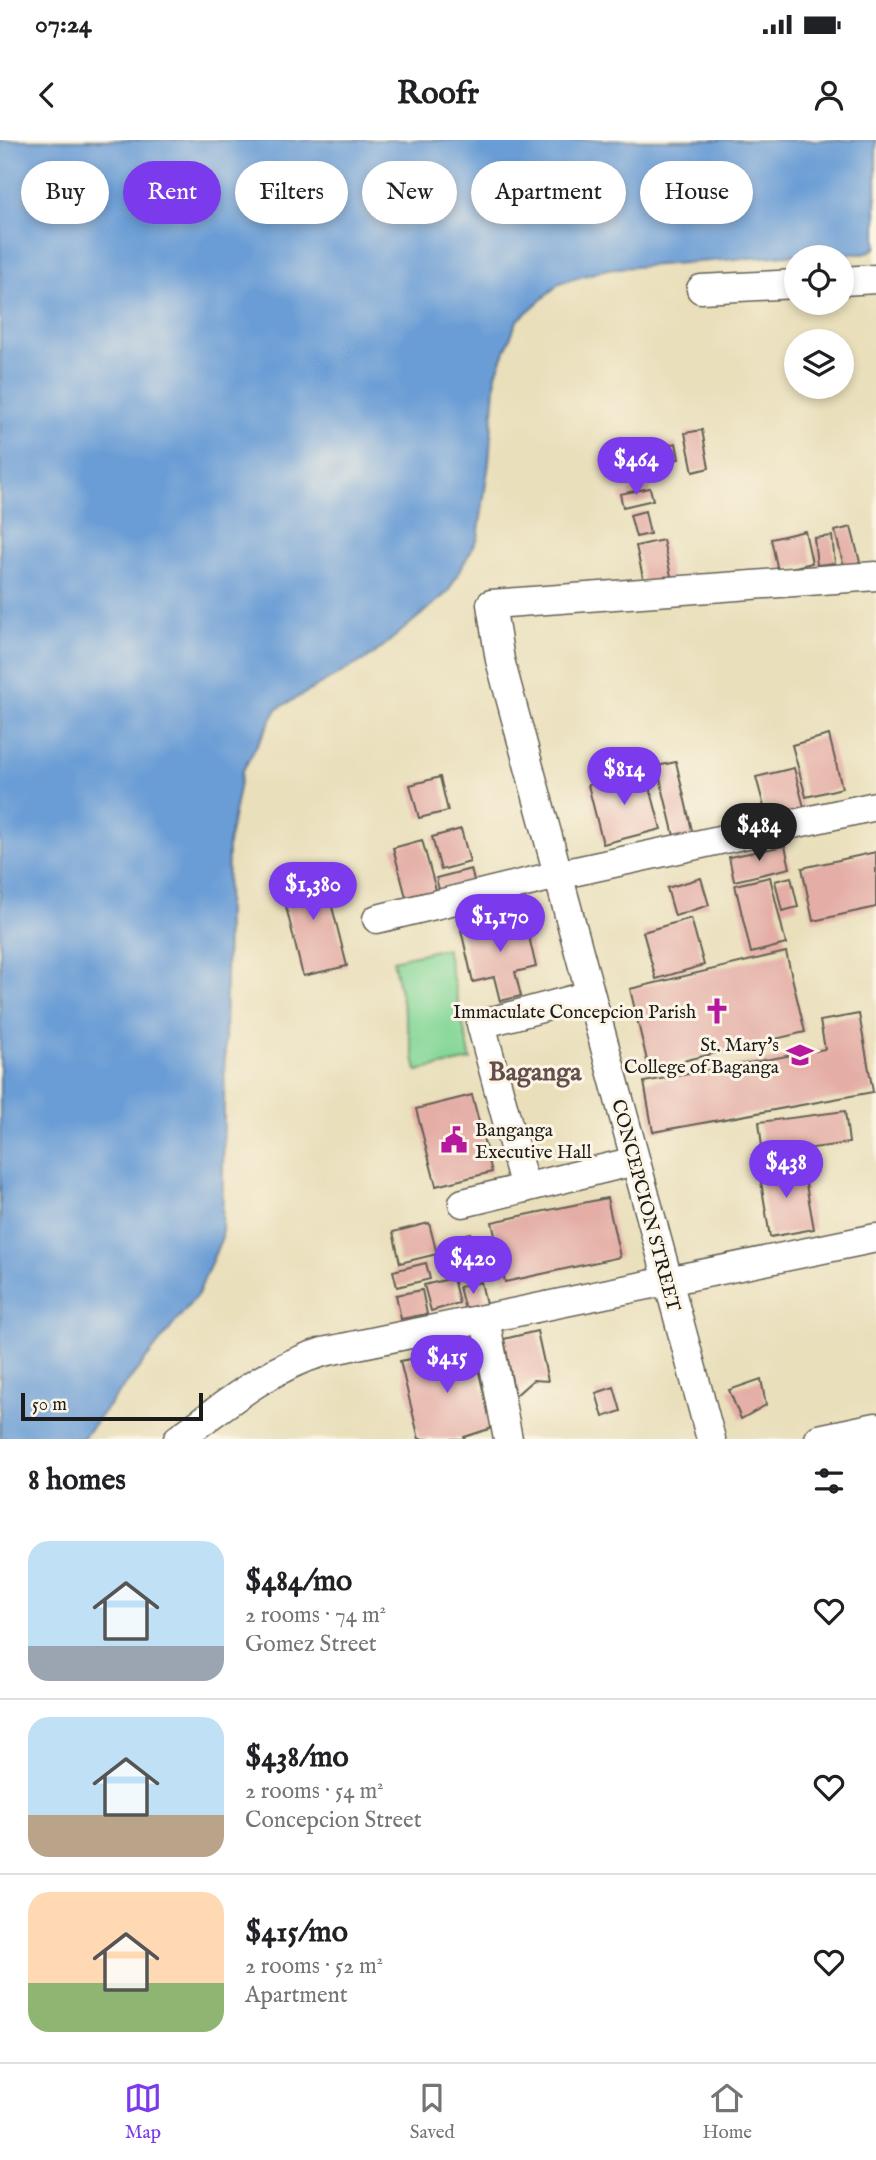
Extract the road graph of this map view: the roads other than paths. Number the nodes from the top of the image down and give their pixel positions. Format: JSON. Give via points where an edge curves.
{"nodes":[{"id":1,"x":876,"y":279,"type":"edge"},
{"id":2,"x":854,"y":280,"type":"edge"},
{"id":3,"x":784,"y":285,"type":"edge"},
{"id":4,"x":701,"y":289,"type":"dead end"},
{"id":5,"x":876,"y":576,"type":"edge"},
{"id":6,"x":876,"y":806,"type":"edge"},
{"id":7,"x":558,"y":875,"type":"junction"},
{"id":8,"x":377,"y":919,"type":"dead end"},
{"id":9,"x":590,"y":995,"type":"junction"},
{"id":10,"x":635,"y":1161,"type":"junction"},
{"id":11,"x":525,"y":1188,"type":"junction"},
{"id":12,"x":463,"y":1203,"type":"dead end"},
{"id":13,"x":876,"y":1238,"type":"edge"},
{"id":14,"x":667,"y":1281,"type":"junction"},
{"id":15,"x":485,"y":1319,"type":"junction"},
{"id":16,"x":876,"y":1427,"type":"edge"},
{"id":17,"x":178,"y":1439,"type":"edge"},
{"id":18,"x":508,"y":1439,"type":"edge"},
{"id":19,"x":712,"y":1439,"type":"edge"},
{"id":20,"x":819,"y":1439,"type":"edge"}],
"edges":[{"from":1,"to":2,"type":"street"},
{"from":3,"to":4,"type":"street"},
{"from":5,"to":7,"type":"street","name":"CONCEPCION STREET","via":[[491,604],[500,660]]},
{"from":6,"to":7,"type":"street"},
{"from":7,"to":8,"type":"street"},
{"from":7,"to":9,"type":"street","name":"CONCEPCION STREET"},
{"from":9,"to":10,"type":"street","name":"CONCEPCION STREET"},
{"from":9,"to":11,"type":"street","via":[[481,1024]]},
{"from":10,"to":11,"type":"street"},
{"from":10,"to":14,"type":"street","name":"CONCEPCION STREET"},
{"from":11,"to":12,"type":"street"},
{"from":13,"to":14,"type":"street"},
{"from":14,"to":15,"type":"street"},
{"from":14,"to":19,"type":"street","name":"CONCEPCION STREET"},
{"from":15,"to":17,"type":"street","via":[[296,1360]]},
{"from":15,"to":18,"type":"street"},
{"from":16,"to":20,"type":"street"}]}
